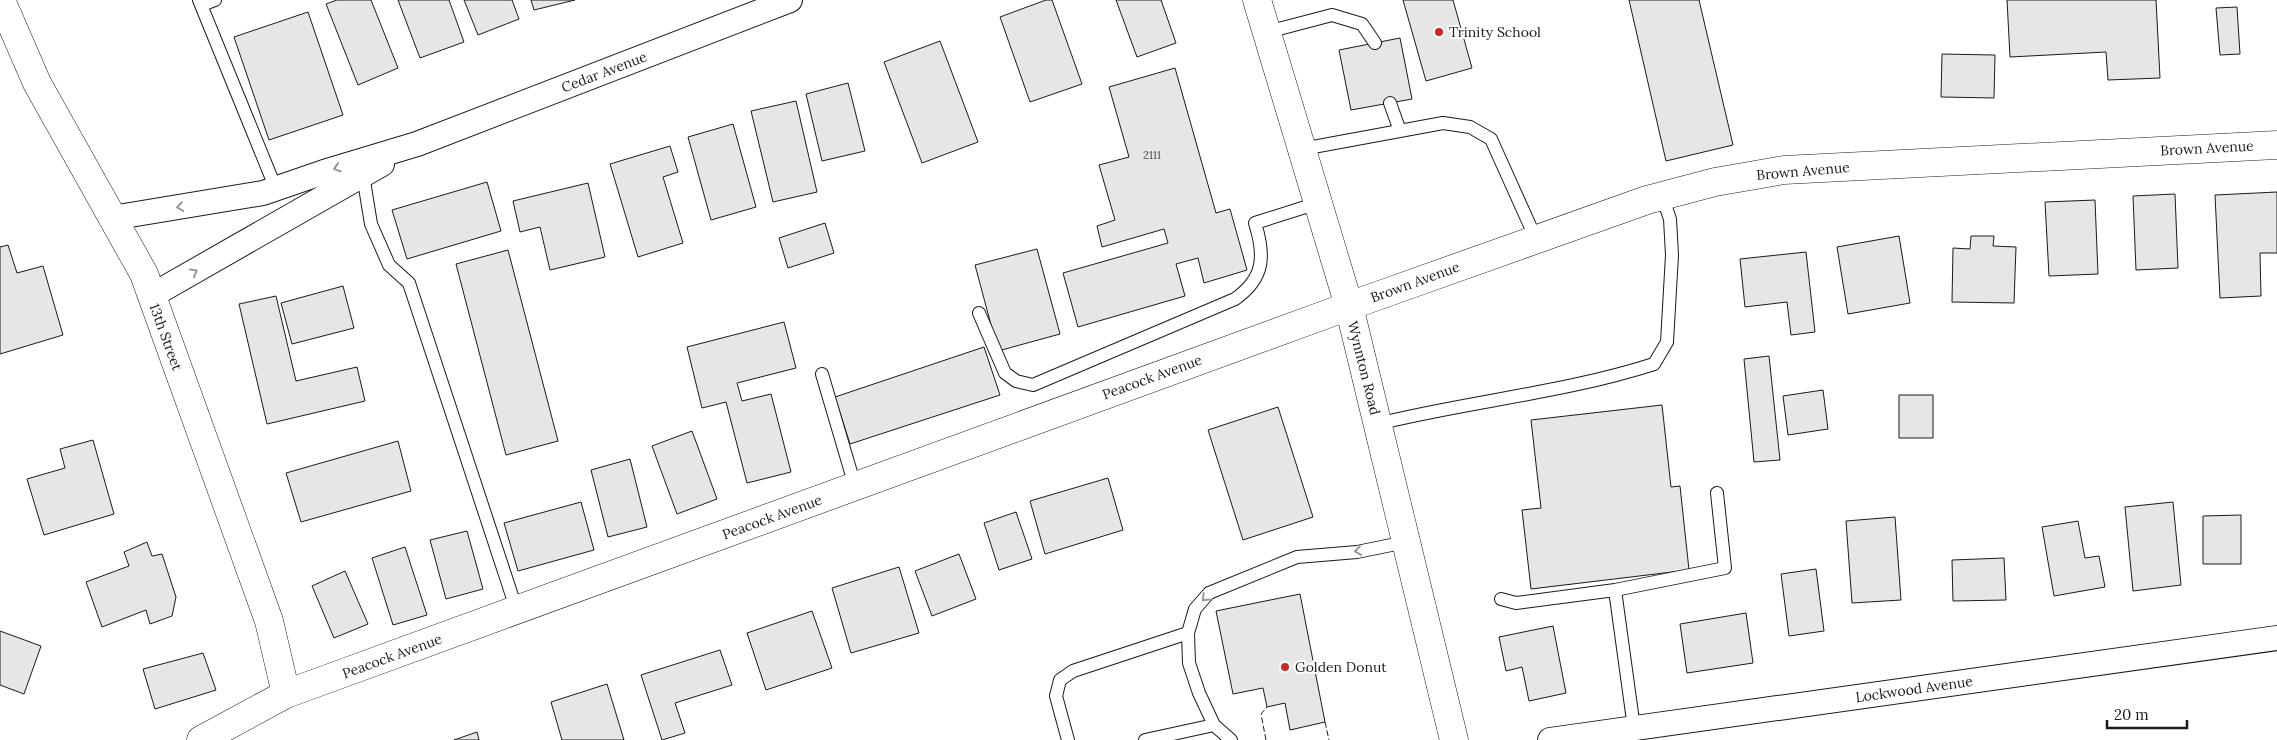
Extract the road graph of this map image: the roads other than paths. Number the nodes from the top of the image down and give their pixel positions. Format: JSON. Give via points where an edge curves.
{"nodes":[{"id":1,"x":1,"y":0,"type":"edge"},
{"id":2,"x":215,"y":0,"type":"edge"},
{"id":3,"x":790,"y":0,"type":"edge"},
{"id":4,"x":1257,"y":0,"type":"edge"},
{"id":5,"x":200,"y":3,"type":"edge"},
{"id":6,"x":1267,"y":32,"type":"junction"},
{"id":7,"x":1375,"y":43,"type":"dead end"},
{"id":8,"x":1390,"y":103,"type":"dead end"},
{"id":9,"x":1400,"y":131,"type":"junction"},
{"id":10,"x":417,"y":144,"type":"junction"},
{"id":11,"x":2277,"y":145,"type":"edge"},
{"id":12,"x":1302,"y":149,"type":"junction"},
{"id":13,"x":364,"y":175,"type":"junction"},
{"id":14,"x":276,"y":189,"type":"junction"},
{"id":15,"x":1662,"y":196,"type":"junction"},
{"id":16,"x":1318,"y":203,"type":"junction"},
{"id":17,"x":112,"y":218,"type":"junction"},
{"id":18,"x":1536,"y":239,"type":"junction"},
{"id":19,"x":151,"y":296,"type":"junction"},
{"id":20,"x":1349,"y":306,"type":"junction"},
{"id":21,"x":979,"y":313,"type":"dead end"},
{"id":22,"x":822,"y":374,"type":"dead end"},
{"id":23,"x":1377,"y":424,"type":"junction"},
{"id":24,"x":855,"y":486,"type":"junction"},
{"id":25,"x":1716,"y":492,"type":"dead end"},
{"id":26,"x":1406,"y":542,"type":"junction"},
{"id":27,"x":1615,"y":590,"type":"junction"},
{"id":28,"x":1500,"y":599,"type":"dead end"},
{"id":29,"x":517,"y":611,"type":"junction"},
{"id":30,"x":1188,"y":633,"type":"junction"},
{"id":31,"x":2277,"y":638,"type":"edge"},
{"id":32,"x":286,"y":694,"type":"junction"},
{"id":33,"x":1214,"y":725,"type":"junction"},
{"id":34,"x":1634,"y":728,"type":"junction"},
{"id":35,"x":201,"y":740,"type":"edge"},
{"id":36,"x":1068,"y":740,"type":"edge"},
{"id":37,"x":1145,"y":740,"type":"edge"},
{"id":38,"x":1231,"y":740,"type":"edge"},
{"id":39,"x":1454,"y":740,"type":"edge"},
{"id":40,"x":1550,"y":740,"type":"edge"}],
"edges":[{"from":1,"to":17,"type":"street","name":"13th Street","via":[[37,84]]},
{"from":2,"to":5,"type":"lane"},
{"from":3,"to":10,"type":"street","name":"Cedar Avenue"},
{"from":4,"to":6,"type":"street","name":"Wynnton Road"},
{"from":5,"to":14,"type":"lane"},
{"from":6,"to":7,"type":"lane","via":[[1332,15],[1362,24]]},
{"from":6,"to":12,"type":"street","name":"Wynnton Road"},
{"from":8,"to":9,"type":"lane"},
{"from":9,"to":12,"type":"lane"},
{"from":9,"to":18,"type":"lane","via":[[1443,123],[1470,127],[1491,140]]},
{"from":10,"to":13,"type":"street"},
{"from":10,"to":14,"type":"street","one_way":true},
{"from":11,"to":15,"type":"street","name":"Brown Avenue","via":[[1784,170],[1715,182]]},
{"from":12,"to":16,"type":"street","name":"Wynnton Road"},
{"from":19,"to":13,"type":"street","one_way":true},
{"from":13,"to":29,"type":"lane","via":[[371,224],[389,265],[410,283]]},
{"from":14,"to":17,"type":"street","one_way":true},
{"from":15,"to":18,"type":"street","name":"Brown Avenue"},
{"from":15,"to":23,"type":"lane","via":[[1670,219],[1672,255],[1668,342],[1654,364],[1565,387],[1425,412]]},
{"from":16,"to":20,"type":"street","name":"Wynnton Road"},
{"from":16,"to":21,"type":"lane","via":[[1255,223],[1262,245],[1259,268],[1247,290],[1235,299],[1033,385],[1005,373]]},
{"from":17,"to":19,"type":"street","name":"13th Street","via":[[144,274]]},
{"from":18,"to":20,"type":"street","name":"Brown Avenue"},
{"from":19,"to":32,"type":"street","name":"13th Street","via":[[269,622]]},
{"from":20,"to":23,"type":"street","name":"Wynnton Road"},
{"from":20,"to":24,"type":"street","name":"Peacock Avenue"},
{"from":22,"to":24,"type":"lane"},
{"from":23,"to":26,"type":"street","name":"Wynnton Road"},
{"from":24,"to":29,"type":"street","name":"Peacock Avenue"},
{"from":25,"to":27,"type":"lane","via":[[1725,568]]},
{"from":26,"to":30,"type":"lane","one_way":true,"via":[[1357,552],[1298,557],[1208,593],[1195,609]]},
{"from":26,"to":39,"type":"street","name":"Wynnton Road"},
{"from":27,"to":28,"type":"lane","via":[[1516,603]]},
{"from":27,"to":34,"type":"lane"},
{"from":29,"to":32,"type":"street","name":"Peacock Avenue"},
{"from":30,"to":33,"type":"lane","via":[[1189,664]]},
{"from":30,"to":36,"type":"lane","via":[[1073,671],[1060,680],[1056,696]]},
{"from":31,"to":34,"type":"street","name":"Lockwood Avenue"},
{"from":32,"to":35,"type":"street","name":"Peacock Avenue"},
{"from":33,"to":37,"type":"lane"},
{"from":33,"to":38,"type":"lane"},
{"from":34,"to":40,"type":"street","name":"Lockwood Avenue"}]}
